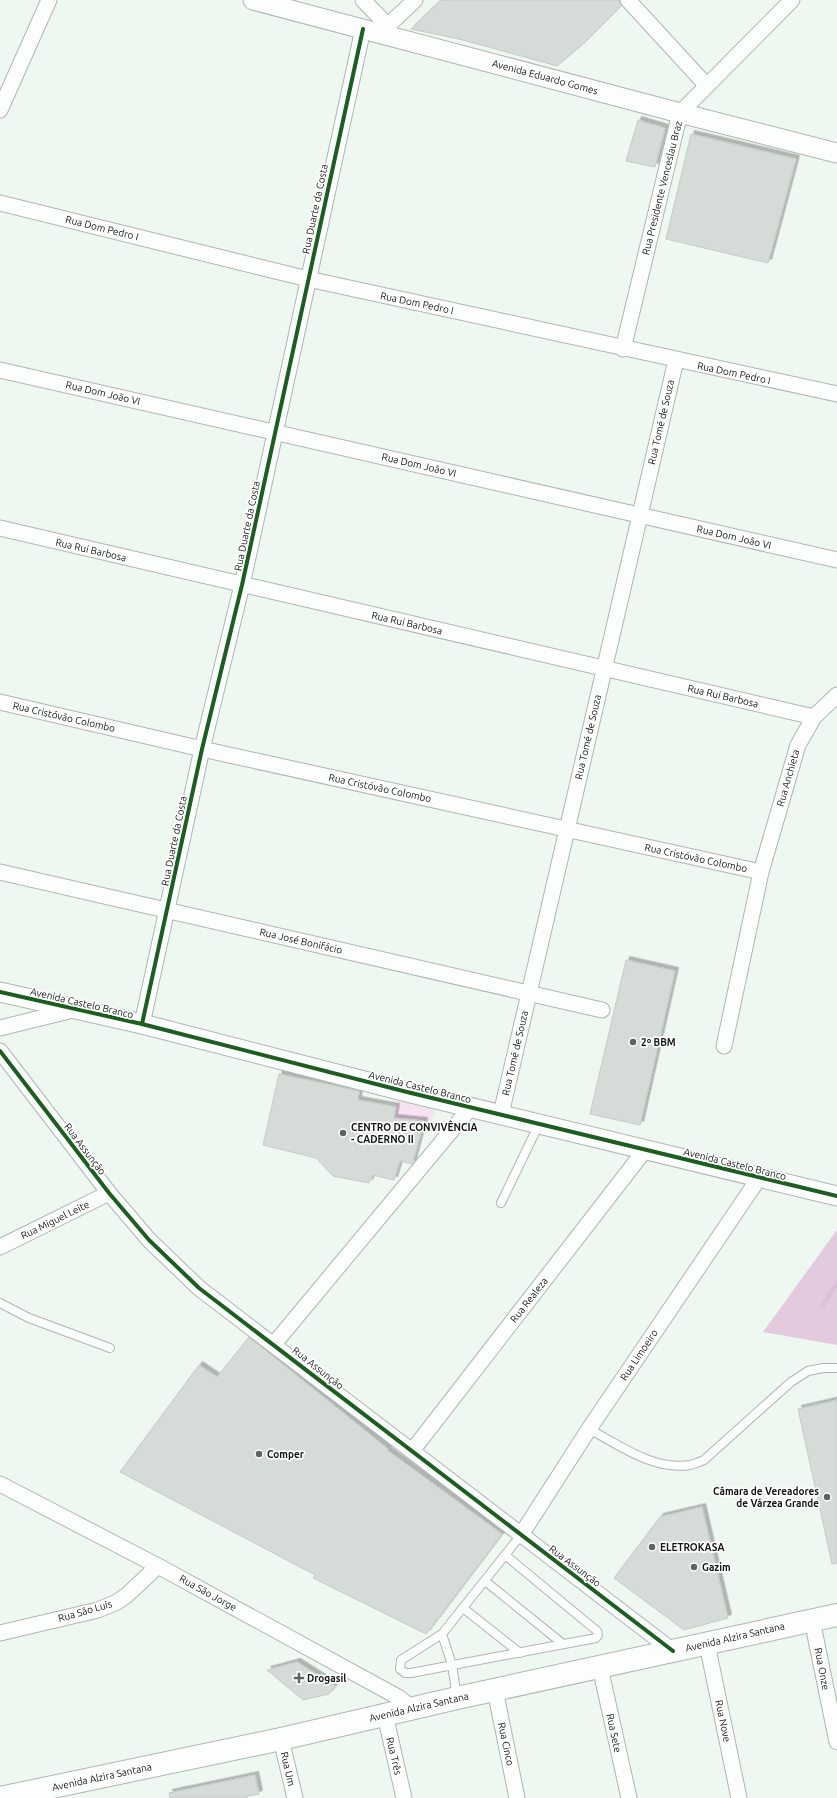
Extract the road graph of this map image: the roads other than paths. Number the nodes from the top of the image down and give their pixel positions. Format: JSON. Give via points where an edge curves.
{"nodes":[{"id":1,"x":49,"y":0,"type":"edge"},
{"id":2,"x":253,"y":0,"type":"edge"},
{"id":3,"x":363,"y":0,"type":"edge"},
{"id":4,"x":415,"y":0,"type":"edge"},
{"id":5,"x":628,"y":0,"type":"edge"},
{"id":6,"x":792,"y":0,"type":"edge"},
{"id":7,"x":377,"y":29,"type":"junction"},
{"id":8,"x":707,"y":86,"type":"junction"},
{"id":9,"x":0,"y":110,"type":"edge"},
{"id":10,"x":680,"y":113,"type":"junction"},
{"id":11,"x":837,"y":153,"type":"edge"},
{"id":12,"x":0,"y":203,"type":"edge"},
{"id":13,"x":308,"y":279,"type":"junction"},
{"id":14,"x":623,"y":349,"type":"junction"},
{"id":15,"x":676,"y":360,"type":"junction"},
{"id":16,"x":0,"y":370,"type":"edge"},
{"id":17,"x":837,"y":394,"type":"edge"},
{"id":18,"x":276,"y":432,"type":"junction"},
{"id":19,"x":640,"y":515,"type":"junction"},
{"id":20,"x":0,"y":528,"type":"edge"},
{"id":21,"x":837,"y":560,"type":"edge"},
{"id":22,"x":242,"y":585,"type":"junction"},
{"id":23,"x":604,"y":668,"type":"junction"},
{"id":24,"x":837,"y":695,"type":"edge"},
{"id":25,"x":0,"y":702,"type":"edge"},
{"id":26,"x":814,"y":717,"type":"junction"},
{"id":27,"x":202,"y":749,"type":"junction"},
{"id":28,"x":567,"y":829,"type":"junction"},
{"id":29,"x":0,"y":872,"type":"edge"},
{"id":30,"x":761,"y":872,"type":"junction"},
{"id":31,"x":167,"y":910,"type":"junction"},
{"id":32,"x":0,"y":992,"type":"edge"},
{"id":33,"x":529,"y":993,"type":"junction"},
{"id":34,"x":73,"y":1010,"type":"junction"},
{"id":35,"x":602,"y":1010,"type":"dead end"},
{"id":36,"x":142,"y":1024,"type":"junction"},
{"id":37,"x":0,"y":1028,"type":"edge"},
{"id":38,"x":724,"y":1046,"type":"dead end"},
{"id":39,"x":0,"y":1051,"type":"edge"},
{"id":40,"x":471,"y":1107,"type":"junction"},
{"id":41,"x":501,"y":1114,"type":"junction"},
{"id":42,"x":539,"y":1123,"type":"junction"},
{"id":43,"x":645,"y":1150,"type":"junction"},
{"id":44,"x":759,"y":1178,"type":"junction"},
{"id":45,"x":109,"y":1193,"type":"junction"},
{"id":46,"x":837,"y":1196,"type":"edge"},
{"id":47,"x":501,"y":1203,"type":"dead end"},
{"id":48,"x":0,"y":1247,"type":"edge"},
{"id":49,"x":0,"y":1303,"type":"edge"},
{"id":50,"x":274,"y":1344,"type":"junction"},
{"id":51,"x":110,"y":1348,"type":"dead end"},
{"id":52,"x":837,"y":1368,"type":"edge"},
{"id":53,"x":590,"y":1429,"type":"junction"},
{"id":54,"x":412,"y":1451,"type":"junction"},
{"id":55,"x":0,"y":1484,"type":"edge"},
{"id":56,"x":521,"y":1535,"type":"junction"},
{"id":57,"x":505,"y":1555,"type":"junction"},
{"id":58,"x":158,"y":1566,"type":"junction"},
{"id":59,"x":485,"y":1581,"type":"junction"},
{"id":60,"x":463,"y":1608,"type":"junction"},
{"id":61,"x":837,"y":1615,"type":"edge"},
{"id":62,"x":812,"y":1620,"type":"junction"},
{"id":63,"x":0,"y":1633,"type":"edge"},
{"id":64,"x":442,"y":1634,"type":"junction"},
{"id":65,"x":563,"y":1644,"type":"junction"},
{"id":66,"x":707,"y":1644,"type":"junction"},
{"id":67,"x":673,"y":1651,"type":"junction"},
{"id":68,"x":520,"y":1653,"type":"junction"},
{"id":69,"x":452,"y":1665,"type":"junction"},
{"id":70,"x":600,"y":1667,"type":"junction"},
{"id":71,"x":495,"y":1690,"type":"junction"},
{"id":72,"x":457,"y":1698,"type":"junction"},
{"id":73,"x":412,"y":1708,"type":"junction"},
{"id":74,"x":385,"y":1715,"type":"junction"},
{"id":75,"x":281,"y":1739,"type":"junction"},
{"id":76,"x":837,"y":1742,"type":"edge"},
{"id":77,"x":38,"y":1794,"type":"edge"},
{"id":78,"x":0,"y":1798,"type":"edge"},
{"id":79,"x":295,"y":1798,"type":"edge"},
{"id":80,"x":404,"y":1798,"type":"edge"},
{"id":81,"x":517,"y":1798,"type":"edge"},
{"id":82,"x":629,"y":1798,"type":"edge"},
{"id":83,"x":739,"y":1798,"type":"edge"}],
"edges":[{"from":1,"to":9,"type":"street"},
{"from":2,"to":7,"type":"street","name":"Avenida Eduardo Gomes"},
{"from":3,"to":7,"type":"street"},
{"from":4,"to":7,"type":"street"},
{"from":5,"to":8,"type":"street"},
{"from":6,"to":8,"type":"street","name":"Rua Presidente Venceslau Braz"},
{"from":7,"to":10,"type":"street","name":"Avenida Eduardo Gomes"},
{"from":7,"to":13,"type":"street","name":"Rua Duarte da Costa"},
{"from":8,"to":10,"type":"street","name":"Rua Presidente Venceslau Braz"},
{"from":10,"to":11,"type":"street","name":"Avenida Eduardo Gomes"},
{"from":10,"to":14,"type":"street","name":"Rua Presidente Venceslau Braz"},
{"from":12,"to":13,"type":"street","name":"Rua Dom Pedro I"},
{"from":13,"to":14,"type":"street","name":"Rua Dom Pedro I"},
{"from":13,"to":18,"type":"street","name":"Rua Duarte da Costa"},
{"from":14,"to":15,"type":"street","name":"Rua Dom Pedro I"},
{"from":15,"to":17,"type":"street","name":"Rua Dom Pedro I"},
{"from":15,"to":19,"type":"street","name":"Rua Tomé de Souza"},
{"from":16,"to":18,"type":"street","name":"Rua Dom João VI"},
{"from":18,"to":19,"type":"street","name":"Rua Dom João VI"},
{"from":18,"to":22,"type":"street","name":"Rua Duarte da Costa"},
{"from":19,"to":21,"type":"street","name":"Rua Dom João VI"},
{"from":19,"to":23,"type":"street","name":"Rua Tomé de Souza"},
{"from":20,"to":22,"type":"street","name":"Rua Rui Barbosa"},
{"from":22,"to":23,"type":"street","name":"Rua Rui Barbosa"},
{"from":22,"to":27,"type":"street","name":"Rua Duarte da Costa"},
{"from":23,"to":26,"type":"street","name":"Rua Rui Barbosa"},
{"from":23,"to":28,"type":"street","name":"Rua Tomé de Souza"},
{"from":24,"to":26,"type":"street","name":"Rua Anchieta"},
{"from":25,"to":27,"type":"street","name":"Rua Cristóvão Colombo"},
{"from":26,"to":30,"type":"street","name":"Rua Anchieta","via":[[798,745]]},
{"from":27,"to":28,"type":"street","name":"Rua Cristóvão Colombo"},
{"from":27,"to":31,"type":"street","name":"Rua Duarte da Costa"},
{"from":28,"to":30,"type":"street","name":"Rua Cristóvão Colombo"},
{"from":28,"to":33,"type":"street","name":"Rua Tomé de Souza"},
{"from":29,"to":31,"type":"street","name":"Rua José Bonifácio"},
{"from":30,"to":38,"type":"street","name":"Rua Anchieta"},
{"from":31,"to":33,"type":"street","name":"Rua José Bonifácio"},
{"from":31,"to":36,"type":"street","name":"Rua Duarte da Costa"},
{"from":32,"to":34,"type":"street","name":"Avenida Castelo Branco"},
{"from":33,"to":35,"type":"street","name":"Rua José Bonifácio"},
{"from":33,"to":41,"type":"street","name":"Rua Tomé de Souza"},
{"from":34,"to":36,"type":"street","name":"Avenida Castelo Branco"},
{"from":34,"to":37,"type":"street"},
{"from":36,"to":40,"type":"street","name":"Avenida Castelo Branco"},
{"from":39,"to":45,"type":"street","name":"Rua Assunção"},
{"from":40,"to":41,"type":"street","name":"Avenida Castelo Branco"},
{"from":40,"to":50,"type":"street"},
{"from":41,"to":42,"type":"street","name":"Avenida Castelo Branco"},
{"from":42,"to":43,"type":"street","name":"Avenida Castelo Branco"},
{"from":42,"to":47,"type":"lane"},
{"from":43,"to":44,"type":"street","name":"Avenida Castelo Branco"},
{"from":43,"to":54,"type":"street","name":"Rua Realeza"},
{"from":44,"to":46,"type":"street","name":"Avenida Castelo Branco"},
{"from":44,"to":53,"type":"street","name":"Rua Limoeiro"},
{"from":45,"to":48,"type":"street","name":"Rua Miguel Leite"},
{"from":45,"to":50,"type":"street","name":"Rua Assunção","via":[[149,1240],[199,1288]]},
{"from":49,"to":51,"type":"lane","via":[[29,1318]]},
{"from":50,"to":54,"type":"street","name":"Rua Assunção"},
{"from":52,"to":53,"type":"lane","via":[[808,1371],[797,1378],[704,1460],[690,1465],[653,1462]]},
{"from":53,"to":56,"type":"street","name":"Rua Limoeiro"},
{"from":54,"to":56,"type":"street","name":"Rua Assunção"},
{"from":55,"to":58,"type":"street","name":"Rua São Jorge"},
{"from":56,"to":57,"type":"lane"},
{"from":56,"to":67,"type":"street","name":"Rua Assunção"},
{"from":57,"to":59,"type":"lane"},
{"from":57,"to":65,"type":"lane","via":[[597,1631],[596,1638]]},
{"from":58,"to":63,"type":"street","name":"Rua São Luis","via":[[117,1602],[98,1610]]},
{"from":58,"to":73,"type":"street","name":"Rua São Jorge","via":[[398,1697]]},
{"from":59,"to":60,"type":"lane"},
{"from":59,"to":65,"type":"lane"},
{"from":60,"to":64,"type":"lane"},
{"from":60,"to":68,"type":"lane"},
{"from":61,"to":62,"type":"main road","name":"Avenida Alzira Santana"},
{"from":62,"to":66,"type":"main road","name":"Avenida Alzira Santana"},
{"from":62,"to":76,"type":"street","name":"Rua Onze"},
{"from":64,"to":69,"type":"lane"},
{"from":64,"to":69,"type":"lane","via":[[401,1660],[400,1669],[410,1673]]},
{"from":65,"to":68,"type":"lane"},
{"from":66,"to":67,"type":"main road","name":"Avenida Alzira Santana"},
{"from":66,"to":83,"type":"street","name":"Rua Nove"},
{"from":67,"to":70,"type":"main road","name":"Avenida Alzira Santana"},
{"from":68,"to":69,"type":"lane"},
{"from":69,"to":72,"type":"lane"},
{"from":70,"to":71,"type":"main road","name":"Avenida Alzira Santana"},
{"from":70,"to":82,"type":"street","name":"Rua Sete"},
{"from":71,"to":72,"type":"main road","name":"Avenida Alzira Santana"},
{"from":71,"to":81,"type":"street","name":"Rua Cinco"},
{"from":72,"to":73,"type":"main road","name":"Avenida Alzira Santana"},
{"from":73,"to":74,"type":"main road","name":"Avenida Alzira Santana"},
{"from":74,"to":75,"type":"main road","name":"Avenida Alzira Santana"},
{"from":74,"to":80,"type":"street","name":"Rua Três"},
{"from":75,"to":77,"type":"main road","name":"Avenida Alzira Santana"},
{"from":75,"to":79,"type":"street","name":"Rua Um"},
{"from":77,"to":78,"type":"main road","name":"Avenida Alzira Santana"}]}
